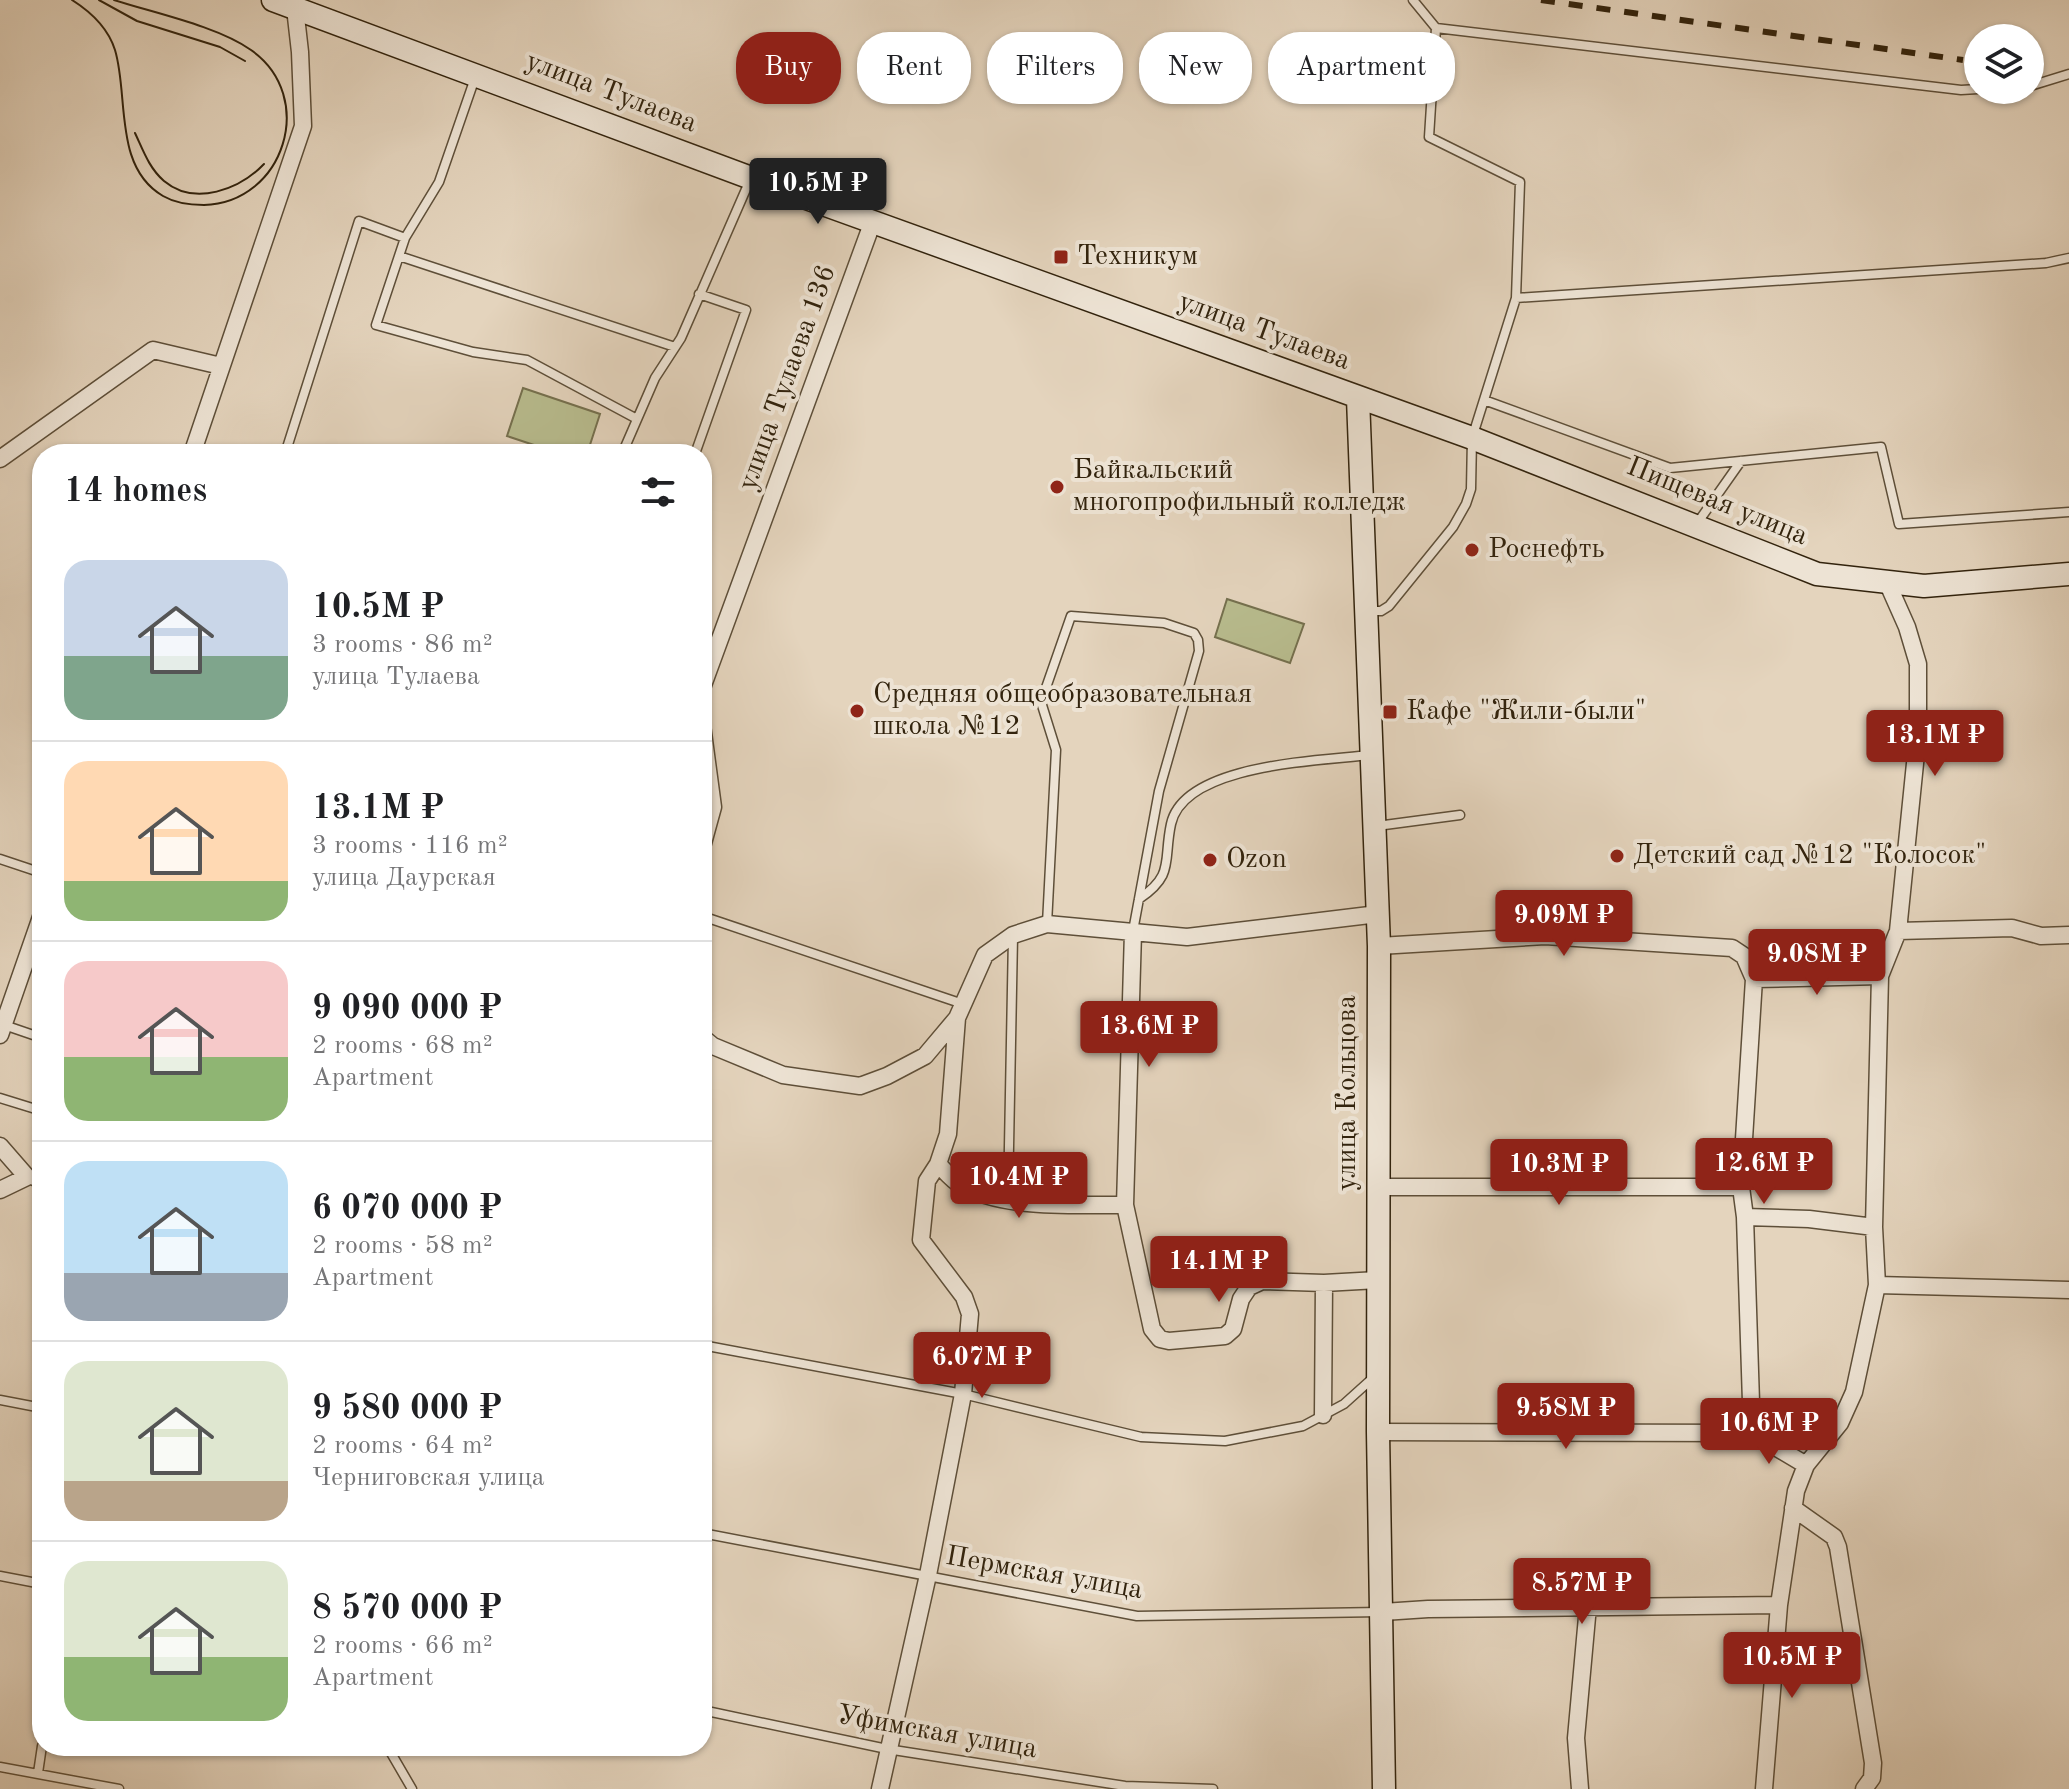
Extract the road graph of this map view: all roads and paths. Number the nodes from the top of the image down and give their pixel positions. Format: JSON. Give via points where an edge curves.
{"nodes":[{"id":1,"x":273,"y":0,"type":"edge"},
{"id":2,"x":1413,"y":0,"type":"edge"},
{"id":3,"x":292,"y":4,"type":"edge"},
{"id":4,"x":1436,"y":28,"type":"junction"},
{"id":5,"x":2069,"y":74,"type":"edge"},
{"id":6,"x":477,"y":75,"type":"junction"},
{"id":7,"x":2044,"y":82,"type":"edge"},
{"id":8,"x":1964,"y":90,"type":"edge"},
{"id":9,"x":751,"y":178,"type":"junction"},
{"id":10,"x":873,"y":221,"type":"junction"},
{"id":11,"x":405,"y":238,"type":"junction"},
{"id":12,"x":399,"y":256,"type":"junction"},
{"id":13,"x":2069,"y":258,"type":"edge"},
{"id":14,"x":699,"y":294,"type":"junction"},
{"id":15,"x":1516,"y":298,"type":"junction"},
{"id":16,"x":675,"y":347,"type":"junction"},
{"id":17,"x":221,"y":366,"type":"junction"},
{"id":18,"x":1358,"y":398,"type":"junction"},
{"id":19,"x":1484,"y":400,"type":"junction"},
{"id":20,"x":637,"y":419,"type":"junction"},
{"id":21,"x":1472,"y":438,"type":"junction"},
{"id":22,"x":195,"y":444,"type":"edge"},
{"id":23,"x":288,"y":444,"type":"edge"},
{"id":24,"x":626,"y":444,"type":"edge"},
{"id":25,"x":699,"y":444,"type":"edge"},
{"id":26,"x":0,"y":459,"type":"edge"},
{"id":27,"x":1741,"y":461,"type":"junction"},
{"id":28,"x":2069,"y":512,"type":"edge"},
{"id":29,"x":1695,"y":526,"type":"junction"},
{"id":30,"x":2066,"y":576,"type":"edge"},
{"id":31,"x":1887,"y":582,"type":"junction"},
{"id":32,"x":1365,"y":611,"type":"junction"},
{"id":33,"x":712,"y":659,"type":"edge"},
{"id":34,"x":1372,"y":754,"type":"junction"},
{"id":35,"x":1460,"y":815,"type":"dead end"},
{"id":36,"x":1376,"y":827,"type":"junction"},
{"id":37,"x":0,"y":859,"type":"edge"},
{"id":38,"x":32,"y":870,"type":"edge"},
{"id":39,"x":1139,"y":899,"type":"junction"},
{"id":40,"x":1378,"y":914,"type":"junction"},
{"id":41,"x":712,"y":920,"type":"edge"},
{"id":42,"x":1047,"y":924,"type":"junction"},
{"id":43,"x":1898,"y":931,"type":"junction"},
{"id":44,"x":1133,"y":932,"type":"junction"},
{"id":45,"x":1013,"y":935,"type":"junction"},
{"id":46,"x":2069,"y":935,"type":"edge"},
{"id":47,"x":32,"y":943,"type":"edge"},
{"id":48,"x":1379,"y":946,"type":"junction"},
{"id":49,"x":1880,"y":976,"type":"junction"},
{"id":50,"x":1754,"y":979,"type":"junction"},
{"id":51,"x":960,"y":1011,"type":"junction"},
{"id":52,"x":2,"y":1030,"type":"edge"},
{"id":53,"x":32,"y":1036,"type":"edge"},
{"id":54,"x":712,"y":1045,"type":"edge"},
{"id":55,"x":0,"y":1098,"type":"edge"},
{"id":56,"x":32,"y":1108,"type":"edge"},
{"id":57,"x":0,"y":1146,"type":"edge"},
{"id":58,"x":938,"y":1164,"type":"junction"},
{"id":59,"x":32,"y":1179,"type":"edge"},
{"id":60,"x":32,"y":1183,"type":"edge"},
{"id":61,"x":1378,"y":1187,"type":"junction"},
{"id":62,"x":1741,"y":1187,"type":"junction"},
{"id":63,"x":0,"y":1190,"type":"edge"},
{"id":64,"x":1008,"y":1199,"type":"junction"},
{"id":65,"x":1125,"y":1205,"type":"junction"},
{"id":66,"x":1745,"y":1217,"type":"junction"},
{"id":67,"x":1874,"y":1227,"type":"junction"},
{"id":68,"x":1378,"y":1280,"type":"junction"},
{"id":69,"x":1324,"y":1283,"type":"junction"},
{"id":70,"x":1877,"y":1285,"type":"junction"},
{"id":71,"x":2069,"y":1290,"type":"edge"},
{"id":72,"x":712,"y":1347,"type":"edge"},
{"id":73,"x":1379,"y":1372,"type":"junction"},
{"id":74,"x":963,"y":1394,"type":"junction"},
{"id":75,"x":0,"y":1400,"type":"edge"},
{"id":76,"x":32,"y":1406,"type":"edge"},
{"id":77,"x":1323,"y":1415,"type":"junction"},
{"id":78,"x":1378,"y":1432,"type":"junction"},
{"id":79,"x":1752,"y":1433,"type":"junction"},
{"id":80,"x":1806,"y":1465,"type":"junction"},
{"id":81,"x":1793,"y":1508,"type":"junction"},
{"id":82,"x":712,"y":1535,"type":"edge"},
{"id":83,"x":928,"y":1575,"type":"junction"},
{"id":84,"x":0,"y":1576,"type":"edge"},
{"id":85,"x":32,"y":1582,"type":"edge"},
{"id":86,"x":1779,"y":1605,"type":"junction"},
{"id":87,"x":1588,"y":1606,"type":"junction"},
{"id":88,"x":1383,"y":1612,"type":"junction"},
{"id":89,"x":712,"y":1712,"type":"edge"},
{"id":90,"x":887,"y":1749,"type":"junction"},
{"id":91,"x":41,"y":1756,"type":"edge"},
{"id":92,"x":393,"y":1756,"type":"edge"},
{"id":93,"x":0,"y":1767,"type":"edge"},
{"id":94,"x":38,"y":1773,"type":"junction"},
{"id":95,"x":119,"y":1789,"type":"edge"},
{"id":96,"x":412,"y":1789,"type":"edge"},
{"id":97,"x":880,"y":1789,"type":"edge"},
{"id":98,"x":1213,"y":1789,"type":"edge"},
{"id":99,"x":1384,"y":1789,"type":"edge"},
{"id":100,"x":1580,"y":1789,"type":"edge"},
{"id":101,"x":1764,"y":1789,"type":"edge"},
{"id":102,"x":1864,"y":1789,"type":"edge"}],
"edges":[{"from":1,"to":3,"type":"main road","name":"улица Тулаева"},
{"from":2,"to":4,"type":"lane"},
{"from":3,"to":6,"type":"main road","name":"улица Тулаева"},
{"from":3,"to":17,"type":"street","via":[[303,126]]},
{"from":4,"to":8,"type":"lane"},
{"from":4,"to":15,"type":"lane","via":[[1429,137],[1520,182]]},
{"from":5,"to":7,"type":"lane"},
{"from":6,"to":9,"type":"main road","name":"улица Тулаева"},
{"from":6,"to":11,"type":"lane","via":[[439,182]]},
{"from":9,"to":10,"type":"main road","name":"улица Тулаева"},
{"from":9,"to":14,"type":"lane"},
{"from":10,"to":18,"type":"main road","name":"улица Тулаева"},
{"from":10,"to":33,"type":"street","name":"улица Тулаева 136"},
{"from":11,"to":12,"type":"lane"},
{"from":11,"to":23,"type":"lane","via":[[359,221]]},
{"from":12,"to":16,"type":"lane"},
{"from":12,"to":20,"type":"lane","via":[[376,325],[473,352],[527,360]]},
{"from":13,"to":15,"type":"lane"},
{"from":14,"to":16,"type":"lane"},
{"from":14,"to":25,"type":"lane","via":[[746,310]]},
{"from":15,"to":19,"type":"lane"},
{"from":16,"to":20,"type":"lane"},
{"from":17,"to":22,"type":"street"},
{"from":17,"to":26,"type":"street","via":[[153,350]]},
{"from":18,"to":21,"type":"main road","name":"Пищевая улица"},
{"from":18,"to":32,"type":"main road","name":"улица Кольцова"},
{"from":19,"to":21,"type":"lane"},
{"from":19,"to":27,"type":"lane","via":[[1670,468]]},
{"from":20,"to":24,"type":"lane"},
{"from":21,"to":29,"type":"main road","name":"Пищевая улица"},
{"from":21,"to":32,"type":"lane","via":[[1471,489],[1453,527],[1389,606]]},
{"from":27,"to":28,"type":"lane","via":[[1881,447],[1899,524]]},
{"from":27,"to":29,"type":"lane"},
{"from":29,"to":31,"type":"main road","name":"Пищевая улица","via":[[1817,574]]},
{"from":30,"to":31,"type":"main road","name":"Пищевая улица","via":[[1924,586]]},
{"from":31,"to":43,"type":"street","via":[[1918,664],[1918,734]]},
{"from":32,"to":34,"type":"main road","name":"улица Кольцова"},
{"from":34,"to":36,"type":"main road","name":"улица Кольцова"},
{"from":34,"to":39,"type":"lane","via":[[1250,770],[1209,784],[1183,801],[1171,822],[1165,871],[1157,887]]},
{"from":35,"to":36,"type":"lane"},
{"from":36,"to":40,"type":"main road","name":"улица Кольцова"},
{"from":37,"to":38,"type":"lane"},
{"from":39,"to":42,"type":"lane","via":[[1159,791],[1198,640],[1194,633],[1164,623],[1071,616],[1041,702],[1056,750]]},
{"from":39,"to":44,"type":"lane"},
{"from":40,"to":44,"type":"street","via":[[1187,937]]},
{"from":40,"to":48,"type":"main road","name":"улица Кольцова"},
{"from":41,"to":51,"type":"lane"},
{"from":42,"to":44,"type":"street"},
{"from":42,"to":45,"type":"street"},
{"from":43,"to":46,"type":"street","via":[[2012,928],[2041,936]]},
{"from":43,"to":49,"type":"street"},
{"from":44,"to":65,"type":"street"},
{"from":45,"to":51,"type":"street","via":[[985,955]]},
{"from":45,"to":64,"type":"lane"},
{"from":47,"to":52,"type":"street"},
{"from":48,"to":50,"type":"street","via":[[1545,936],[1732,948],[1744,956]]},
{"from":48,"to":61,"type":"main road","name":"улица Кольцова"},
{"from":49,"to":50,"type":"street"},
{"from":49,"to":67,"type":"street"},
{"from":50,"to":62,"type":"street"},
{"from":51,"to":54,"type":"street","via":[[925,1056],[860,1086],[783,1075]]},
{"from":51,"to":58,"type":"street","via":[[948,1134]]},
{"from":52,"to":53,"type":"lane"},
{"from":55,"to":56,"type":"lane"},
{"from":57,"to":59,"type":"street"},
{"from":58,"to":64,"type":"street","via":[[959,1184]]},
{"from":58,"to":74,"type":"street","via":[[927,1181],[921,1240],[964,1297],[970,1314]]},
{"from":60,"to":63,"type":"street"},
{"from":61,"to":62,"type":"street"},
{"from":61,"to":68,"type":"main road","name":"улица Кольцова"},
{"from":62,"to":66,"type":"street"},
{"from":64,"to":65,"type":"street"},
{"from":65,"to":69,"type":"street","via":[[1152,1329],[1160,1339],[1225,1336],[1233,1329],[1249,1287],[1262,1281]]},
{"from":66,"to":67,"type":"street"},
{"from":66,"to":79,"type":"street"},
{"from":67,"to":70,"type":"street"},
{"from":68,"to":69,"type":"street"},
{"from":68,"to":73,"type":"main road","name":"улица Кольцова"},
{"from":69,"to":77,"type":"street"},
{"from":70,"to":71,"type":"street"},
{"from":70,"to":80,"type":"street","via":[[1854,1392],[1840,1423]]},
{"from":72,"to":74,"type":"lane"},
{"from":73,"to":77,"type":"lane","via":[[1344,1404]]},
{"from":73,"to":78,"type":"main road","name":"улица Кольцова"},
{"from":74,"to":77,"type":"lane","via":[[1141,1437],[1225,1441],[1303,1426]]},
{"from":74,"to":83,"type":"street"},
{"from":75,"to":76,"type":"lane"},
{"from":78,"to":79,"type":"street"},
{"from":78,"to":88,"type":"main road","name":"улица Кольцова"},
{"from":79,"to":80,"type":"street"},
{"from":80,"to":81,"type":"street"},
{"from":81,"to":86,"type":"street"},
{"from":81,"to":102,"type":"street","via":[[1834,1537],[1838,1547],[1873,1763]]},
{"from":82,"to":83,"type":"lane","name":"Пермская улица"},
{"from":83,"to":88,"type":"lane","name":"Пермская улица","via":[[1137,1616]]},
{"from":83,"to":90,"type":"street"},
{"from":84,"to":85,"type":"lane"},
{"from":86,"to":87,"type":"street"},
{"from":86,"to":101,"type":"street"},
{"from":87,"to":88,"type":"street"},
{"from":87,"to":100,"type":"street","via":[[1576,1738]]},
{"from":88,"to":99,"type":"main road","name":"улица Кольцова"},
{"from":89,"to":90,"type":"lane","name":"Уфимская улица"},
{"from":90,"to":97,"type":"street"},
{"from":90,"to":98,"type":"lane","name":"Уфимская улица","via":[[1125,1786]]},
{"from":91,"to":94,"type":"lane"},
{"from":92,"to":96,"type":"lane"},
{"from":93,"to":94,"type":"lane"},
{"from":94,"to":95,"type":"lane"}]}
